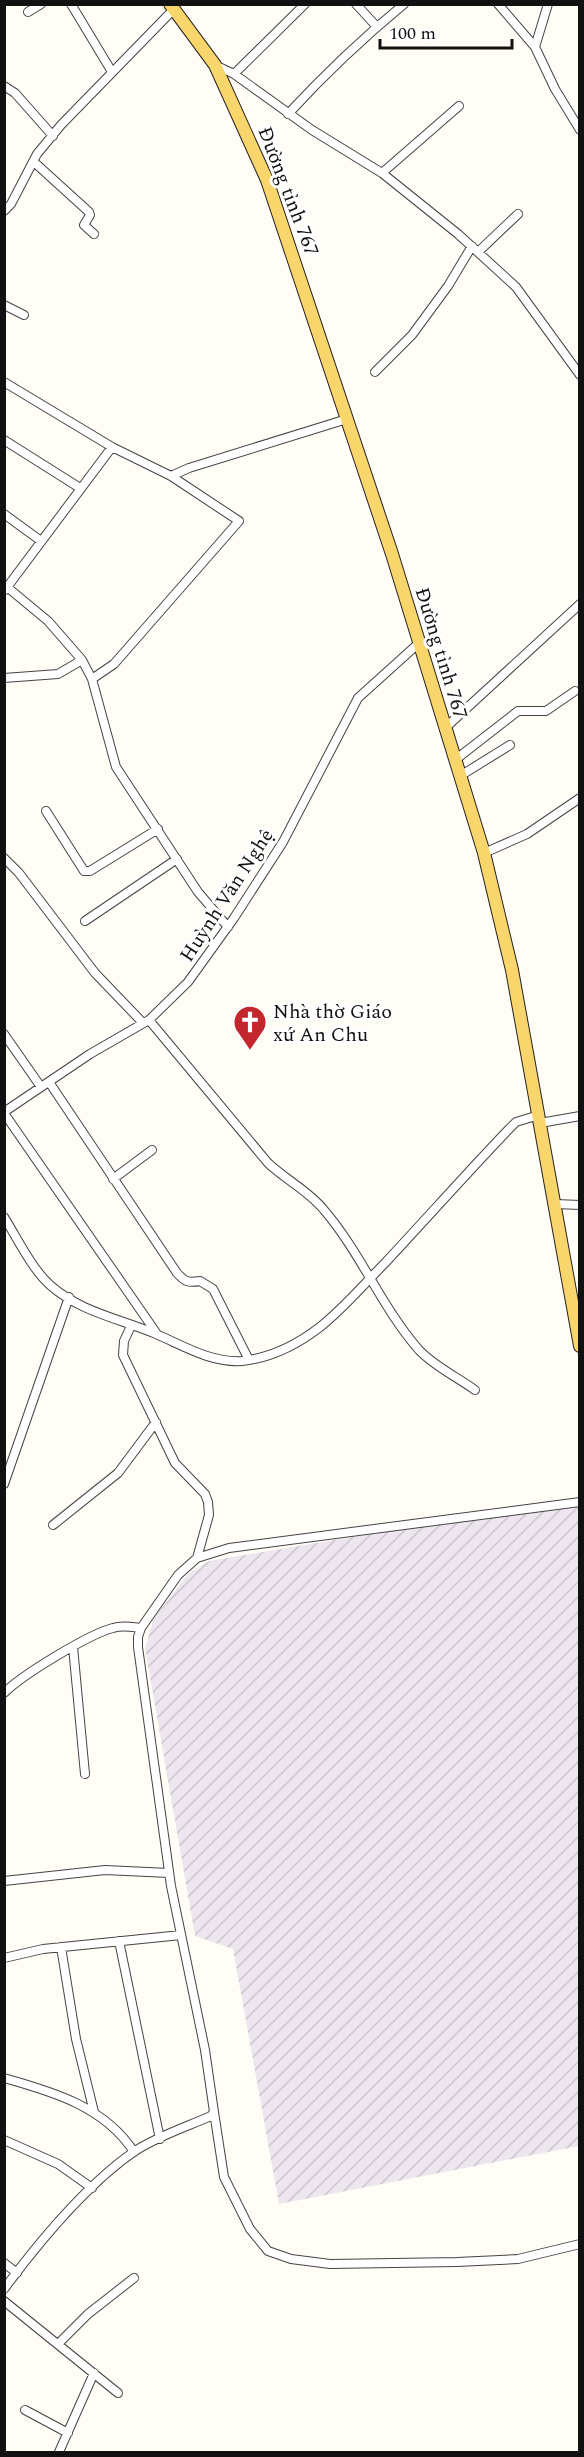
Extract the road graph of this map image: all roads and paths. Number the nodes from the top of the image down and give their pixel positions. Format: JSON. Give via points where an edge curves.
{"nodes":[{"id":1,"x":41,"y":4,"type":"edge"},
{"id":2,"x":71,"y":4,"type":"edge"},
{"id":3,"x":305,"y":4,"type":"edge"},
{"id":4,"x":356,"y":4,"type":"edge"},
{"id":5,"x":404,"y":4,"type":"edge"},
{"id":6,"x":498,"y":4,"type":"edge"},
{"id":7,"x":548,"y":4,"type":"edge"},
{"id":8,"x":172,"y":7,"type":"edge"},
{"id":9,"x":28,"y":12,"type":"dead end"},
{"id":10,"x":377,"y":27,"type":"junction"},
{"id":11,"x":536,"y":47,"type":"junction"},
{"id":12,"x":215,"y":65,"type":"junction"},
{"id":13,"x":112,"y":72,"type":"junction"},
{"id":14,"x":234,"y":74,"type":"junction"},
{"id":15,"x":4,"y":86,"type":"edge"},
{"id":16,"x":459,"y":106,"type":"dead end"},
{"id":17,"x":288,"y":114,"type":"junction"},
{"id":18,"x":579,"y":130,"type":"edge"},
{"id":19,"x":53,"y":135,"type":"junction"},
{"id":20,"x":33,"y":162,"type":"junction"},
{"id":21,"x":382,"y":173,"type":"junction"},
{"id":22,"x":4,"y":211,"type":"edge"},
{"id":23,"x":518,"y":214,"type":"dead end"},
{"id":24,"x":94,"y":234,"type":"dead end"},
{"id":25,"x":475,"y":249,"type":"junction"},
{"id":26,"x":4,"y":305,"type":"edge"},
{"id":27,"x":24,"y":315,"type":"dead end"},
{"id":28,"x":375,"y":372,"type":"dead end"},
{"id":29,"x":579,"y":375,"type":"edge"},
{"id":30,"x":4,"y":382,"type":"edge"},
{"id":31,"x":347,"y":420,"type":"junction"},
{"id":32,"x":4,"y":440,"type":"edge"},
{"id":33,"x":112,"y":447,"type":"junction"},
{"id":34,"x":171,"y":476,"type":"junction"},
{"id":35,"x":80,"y":488,"type":"junction"},
{"id":36,"x":4,"y":514,"type":"edge"},
{"id":37,"x":41,"y":541,"type":"junction"},
{"id":38,"x":6,"y":589,"type":"edge"},
{"id":39,"x":579,"y":604,"type":"edge"},
{"id":40,"x":419,"y":643,"type":"junction"},
{"id":41,"x":82,"y":660,"type":"junction"},
{"id":42,"x":4,"y":678,"type":"edge"},
{"id":43,"x":92,"y":679,"type":"junction"},
{"id":44,"x":575,"y":691,"type":"dead end"},
{"id":45,"x":444,"y":729,"type":"junction"},
{"id":46,"x":510,"y":745,"type":"dead end"},
{"id":47,"x":455,"y":760,"type":"junction"},
{"id":48,"x":460,"y":776,"type":"junction"},
{"id":49,"x":579,"y":798,"type":"edge"},
{"id":50,"x":46,"y":811,"type":"dead end"},
{"id":51,"x":158,"y":829,"type":"junction"},
{"id":52,"x":484,"y":853,"type":"junction"},
{"id":53,"x":4,"y":858,"type":"edge"},
{"id":54,"x":177,"y":859,"type":"junction"},
{"id":55,"x":85,"y":921,"type":"dead end"},
{"id":56,"x":228,"y":927,"type":"junction"},
{"id":57,"x":146,"y":1021,"type":"junction"},
{"id":58,"x":4,"y":1034,"type":"edge"},
{"id":59,"x":45,"y":1084,"type":"junction"},
{"id":60,"x":4,"y":1113,"type":"edge"},
{"id":61,"x":579,"y":1116,"type":"edge"},
{"id":62,"x":539,"y":1119,"type":"junction"},
{"id":63,"x":152,"y":1150,"type":"dead end"},
{"id":64,"x":113,"y":1179,"type":"junction"},
{"id":65,"x":555,"y":1204,"type":"junction"},
{"id":66,"x":579,"y":1205,"type":"edge"},
{"id":67,"x":4,"y":1217,"type":"edge"},
{"id":68,"x":371,"y":1277,"type":"junction"},
{"id":69,"x":574,"y":1284,"type":"edge"},
{"id":70,"x":69,"y":1297,"type":"junction"},
{"id":71,"x":131,"y":1326,"type":"junction"},
{"id":72,"x":157,"y":1334,"type":"junction"},
{"id":73,"x":579,"y":1346,"type":"edge"},
{"id":74,"x":249,"y":1360,"type":"junction"},
{"id":75,"x":475,"y":1390,"type":"dead end"},
{"id":76,"x":156,"y":1422,"type":"junction"},
{"id":77,"x":4,"y":1484,"type":"edge"},
{"id":78,"x":579,"y":1502,"type":"edge"},
{"id":79,"x":53,"y":1525,"type":"dead end"},
{"id":80,"x":197,"y":1558,"type":"junction"},
{"id":81,"x":141,"y":1628,"type":"junction"},
{"id":82,"x":73,"y":1647,"type":"junction"},
{"id":83,"x":4,"y":1693,"type":"edge"},
{"id":84,"x":85,"y":1774,"type":"dead end"},
{"id":85,"x":169,"y":1873,"type":"junction"},
{"id":86,"x":4,"y":1881,"type":"edge"},
{"id":87,"x":181,"y":1935,"type":"junction"},
{"id":88,"x":119,"y":1941,"type":"junction"},
{"id":89,"x":61,"y":1947,"type":"junction"},
{"id":90,"x":4,"y":1958,"type":"edge"},
{"id":91,"x":4,"y":2078,"type":"edge"},
{"id":92,"x":94,"y":2112,"type":"junction"},
{"id":93,"x":214,"y":2112,"type":"junction"},
{"id":94,"x":159,"y":2139,"type":"junction"},
{"id":95,"x":4,"y":2140,"type":"edge"},
{"id":96,"x":135,"y":2152,"type":"junction"},
{"id":97,"x":92,"y":2188,"type":"junction"},
{"id":98,"x":579,"y":2244,"type":"edge"},
{"id":99,"x":4,"y":2263,"type":"edge"},
{"id":100,"x":16,"y":2273,"type":"junction"},
{"id":101,"x":134,"y":2278,"type":"dead end"},
{"id":102,"x":4,"y":2289,"type":"edge"},
{"id":103,"x":4,"y":2301,"type":"edge"},
{"id":104,"x":59,"y":2343,"type":"junction"},
{"id":105,"x":94,"y":2373,"type":"junction"},
{"id":106,"x":118,"y":2393,"type":"dead end"},
{"id":107,"x":24,"y":2410,"type":"dead end"},
{"id":108,"x":68,"y":2433,"type":"junction"},
{"id":109,"x":59,"y":2452,"type":"edge"}],
"edges":[{"from":1,"to":9,"type":"street"},
{"from":2,"to":13,"type":"street"},
{"from":3,"to":14,"type":"street"},
{"from":4,"to":10,"type":"street"},
{"from":5,"to":10,"type":"street"},
{"from":6,"to":11,"type":"street"},
{"from":7,"to":11,"type":"street"},
{"from":8,"to":12,"type":"main road","name":"Đường tỉnh 767"},
{"from":8,"to":13,"type":"street"},
{"from":10,"to":17,"type":"street"},
{"from":11,"to":18,"type":"street"},
{"from":12,"to":14,"type":"street"},
{"from":12,"to":31,"type":"main road","name":"Đường tỉnh 767","via":[[267,180]]},
{"from":13,"to":19,"type":"street"},
{"from":14,"to":17,"type":"street"},
{"from":15,"to":19,"type":"street"},
{"from":16,"to":21,"type":"street"},
{"from":17,"to":21,"type":"street"},
{"from":19,"to":20,"type":"street"},
{"from":20,"to":22,"type":"street"},
{"from":20,"to":24,"type":"street","via":[[88,212],[84,225]]},
{"from":21,"to":25,"type":"street"},
{"from":23,"to":25,"type":"street"},
{"from":25,"to":28,"type":"street","via":[[412,335]]},
{"from":25,"to":29,"type":"street","via":[[516,287]]},
{"from":26,"to":27,"type":"street"},
{"from":30,"to":33,"type":"street"},
{"from":31,"to":34,"type":"street"},
{"from":31,"to":40,"type":"main road","name":"Đường tỉnh 767"},
{"from":32,"to":35,"type":"street"},
{"from":33,"to":34,"type":"street"},
{"from":33,"to":35,"type":"street"},
{"from":34,"to":43,"type":"street","via":[[238,519],[238,524],[114,664]]},
{"from":35,"to":37,"type":"street"},
{"from":36,"to":37,"type":"street"},
{"from":37,"to":38,"type":"street"},
{"from":38,"to":41,"type":"street","via":[[48,621]]},
{"from":39,"to":45,"type":"street"},
{"from":40,"to":45,"type":"main road","name":"Đường tỉnh 767"},
{"from":40,"to":56,"type":"street","name":"Huỳnh Văn Nghệ","via":[[358,698],[283,842]]},
{"from":41,"to":42,"type":"street","via":[[58,674]]},
{"from":41,"to":43,"type":"street"},
{"from":43,"to":51,"type":"street","via":[[116,767]]},
{"from":44,"to":47,"type":"street","via":[[546,711],[518,711]]},
{"from":45,"to":47,"type":"main road","name":"Đường tỉnh 767"},
{"from":46,"to":48,"type":"street"},
{"from":47,"to":48,"type":"main road","name":"Đường tỉnh 767"},
{"from":48,"to":52,"type":"main road","name":"Đường tỉnh 767"},
{"from":49,"to":52,"type":"street","via":[[527,834]]},
{"from":50,"to":51,"type":"street","via":[[84,871]]},
{"from":51,"to":54,"type":"street"},
{"from":52,"to":62,"type":"main road","name":"Đường tỉnh 767","via":[[512,970]]},
{"from":53,"to":57,"type":"street","via":[[94,973]]},
{"from":54,"to":55,"type":"street"},
{"from":54,"to":56,"type":"street"},
{"from":56,"to":57,"type":"street","name":"Huỳnh Văn Nghệ","via":[[188,982]]},
{"from":57,"to":59,"type":"street","name":"Huỳnh Văn Nghệ"},
{"from":57,"to":68,"type":"street","via":[[268,1163],[325,1211]]},
{"from":58,"to":59,"type":"street"},
{"from":59,"to":60,"type":"street","name":"Huỳnh Văn Nghệ"},
{"from":59,"to":64,"type":"street"},
{"from":60,"to":72,"type":"street"},
{"from":61,"to":62,"type":"street"},
{"from":62,"to":65,"type":"main road","name":"Đường tỉnh 767"},
{"from":62,"to":68,"type":"street","via":[[516,1122]]},
{"from":63,"to":64,"type":"street"},
{"from":64,"to":74,"type":"street","via":[[184,1281],[200,1281],[213,1289]]},
{"from":65,"to":66,"type":"street"},
{"from":65,"to":69,"type":"main road","name":"Đường tỉnh 767"},
{"from":67,"to":70,"type":"street","via":[[45,1280]]},
{"from":68,"to":74,"type":"street","via":[[321,1326],[297,1342]]},
{"from":68,"to":75,"type":"street","via":[[420,1351]]},
{"from":69,"to":73,"type":"main road","name":"Đường tỉnh 767"},
{"from":70,"to":71,"type":"street"},
{"from":70,"to":77,"type":"street"},
{"from":71,"to":72,"type":"street"},
{"from":71,"to":76,"type":"street","via":[[123,1341],[123,1356]]},
{"from":72,"to":74,"type":"street","via":[[198,1353]]},
{"from":76,"to":79,"type":"street","via":[[118,1473]]},
{"from":76,"to":80,"type":"street","via":[[175,1463],[208,1502],[209,1515]]},
{"from":78,"to":80,"type":"street","via":[[240,1547]]},
{"from":80,"to":81,"type":"street","via":[[178,1575]]},
{"from":81,"to":82,"type":"street","via":[[111,1628]]},
{"from":81,"to":85,"type":"street","via":[[138,1647]]},
{"from":82,"to":83,"type":"street","via":[[16,1681]]},
{"from":82,"to":84,"type":"street"},
{"from":85,"to":86,"type":"street","via":[[105,1870]]},
{"from":85,"to":87,"type":"street"},
{"from":87,"to":88,"type":"street"},
{"from":87,"to":93,"type":"street"},
{"from":88,"to":89,"type":"street"},
{"from":88,"to":94,"type":"street"},
{"from":89,"to":90,"type":"street"},
{"from":89,"to":92,"type":"street","via":[[76,2039]]},
{"from":91,"to":92,"type":"street"},
{"from":92,"to":96,"type":"street","via":[[117,2129]]},
{"from":93,"to":94,"type":"street"},
{"from":93,"to":98,"type":"street","via":[[224,2178],[250,2229],[268,2251],[291,2259],[330,2264],[457,2262],[518,2259]]},
{"from":94,"to":96,"type":"street"},
{"from":95,"to":97,"type":"street","via":[[58,2164]]},
{"from":96,"to":97,"type":"street"},
{"from":97,"to":100,"type":"street"},
{"from":99,"to":100,"type":"street"},
{"from":100,"to":102,"type":"street"},
{"from":101,"to":104,"type":"street"},
{"from":103,"to":104,"type":"street"},
{"from":104,"to":105,"type":"street"},
{"from":105,"to":106,"type":"street"},
{"from":105,"to":108,"type":"street"},
{"from":107,"to":108,"type":"street"},
{"from":108,"to":109,"type":"street"}]}
